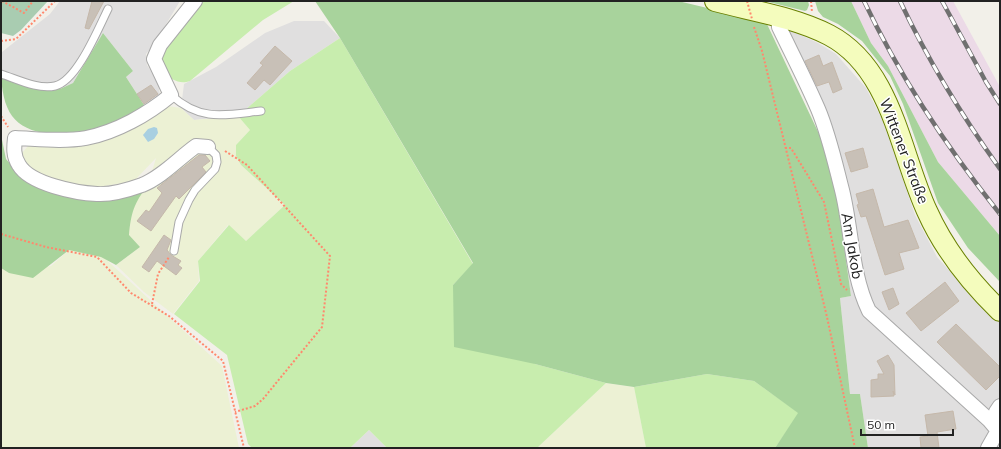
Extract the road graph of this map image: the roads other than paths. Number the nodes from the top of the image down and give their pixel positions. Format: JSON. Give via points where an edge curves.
{"nodes":[{"id":1,"x":195,"y":1,"type":"edge"},
{"id":2,"x":715,"y":1,"type":"edge"},
{"id":3,"x":108,"y":9,"type":"dead end"},
{"id":4,"x":778,"y":17,"type":"junction"},
{"id":5,"x":1,"y":74,"type":"edge"},
{"id":6,"x":170,"y":93,"type":"junction"},
{"id":7,"x":261,"y":111,"type":"dead end"},
{"id":8,"x":210,"y":148,"type":"joint"},
{"id":9,"x":174,"y":251,"type":"road end"},
{"id":10,"x":1000,"y":311,"type":"edge"},
{"id":11,"x":1000,"y":406,"type":"edge"},
{"id":12,"x":999,"y":430,"type":"edge"},
{"id":13,"x":988,"y":448,"type":"edge"}],
"edges":[{"from":1,"to":6,"type":"street","via":[[160,45],[154,59]]},
{"from":2,"to":4,"type":"main road","name":"Wittener Straße"},
{"from":3,"to":5,"type":"lane","via":[[75,71],[64,83],[54,87],[39,86]]},
{"from":4,"to":10,"type":"main road","name":"Wittener Straße","via":[[829,35],[850,51],[871,75],[891,110],[913,177],[936,228],[958,264]]},
{"from":4,"to":12,"type":"street","name":"Am Jakob","via":[[779,27],[818,110],[834,157],[862,297],[869,311]]},
{"from":6,"to":7,"type":"lane","via":[[180,103],[207,115],[229,116]]},
{"from":6,"to":8,"type":"street","via":[[152,110],[86,138],[15,138],[14,151],[19,165],[29,175],[60,188],[97,194],[113,193],[155,178],[196,146]]},
{"from":8,"to":9,"type":"lane","via":[[216,155],[215,169],[189,200],[179,222]]},
{"from":11,"to":12,"type":"street","via":[[996,412]]},
{"from":12,"to":13,"type":"street"}]}
